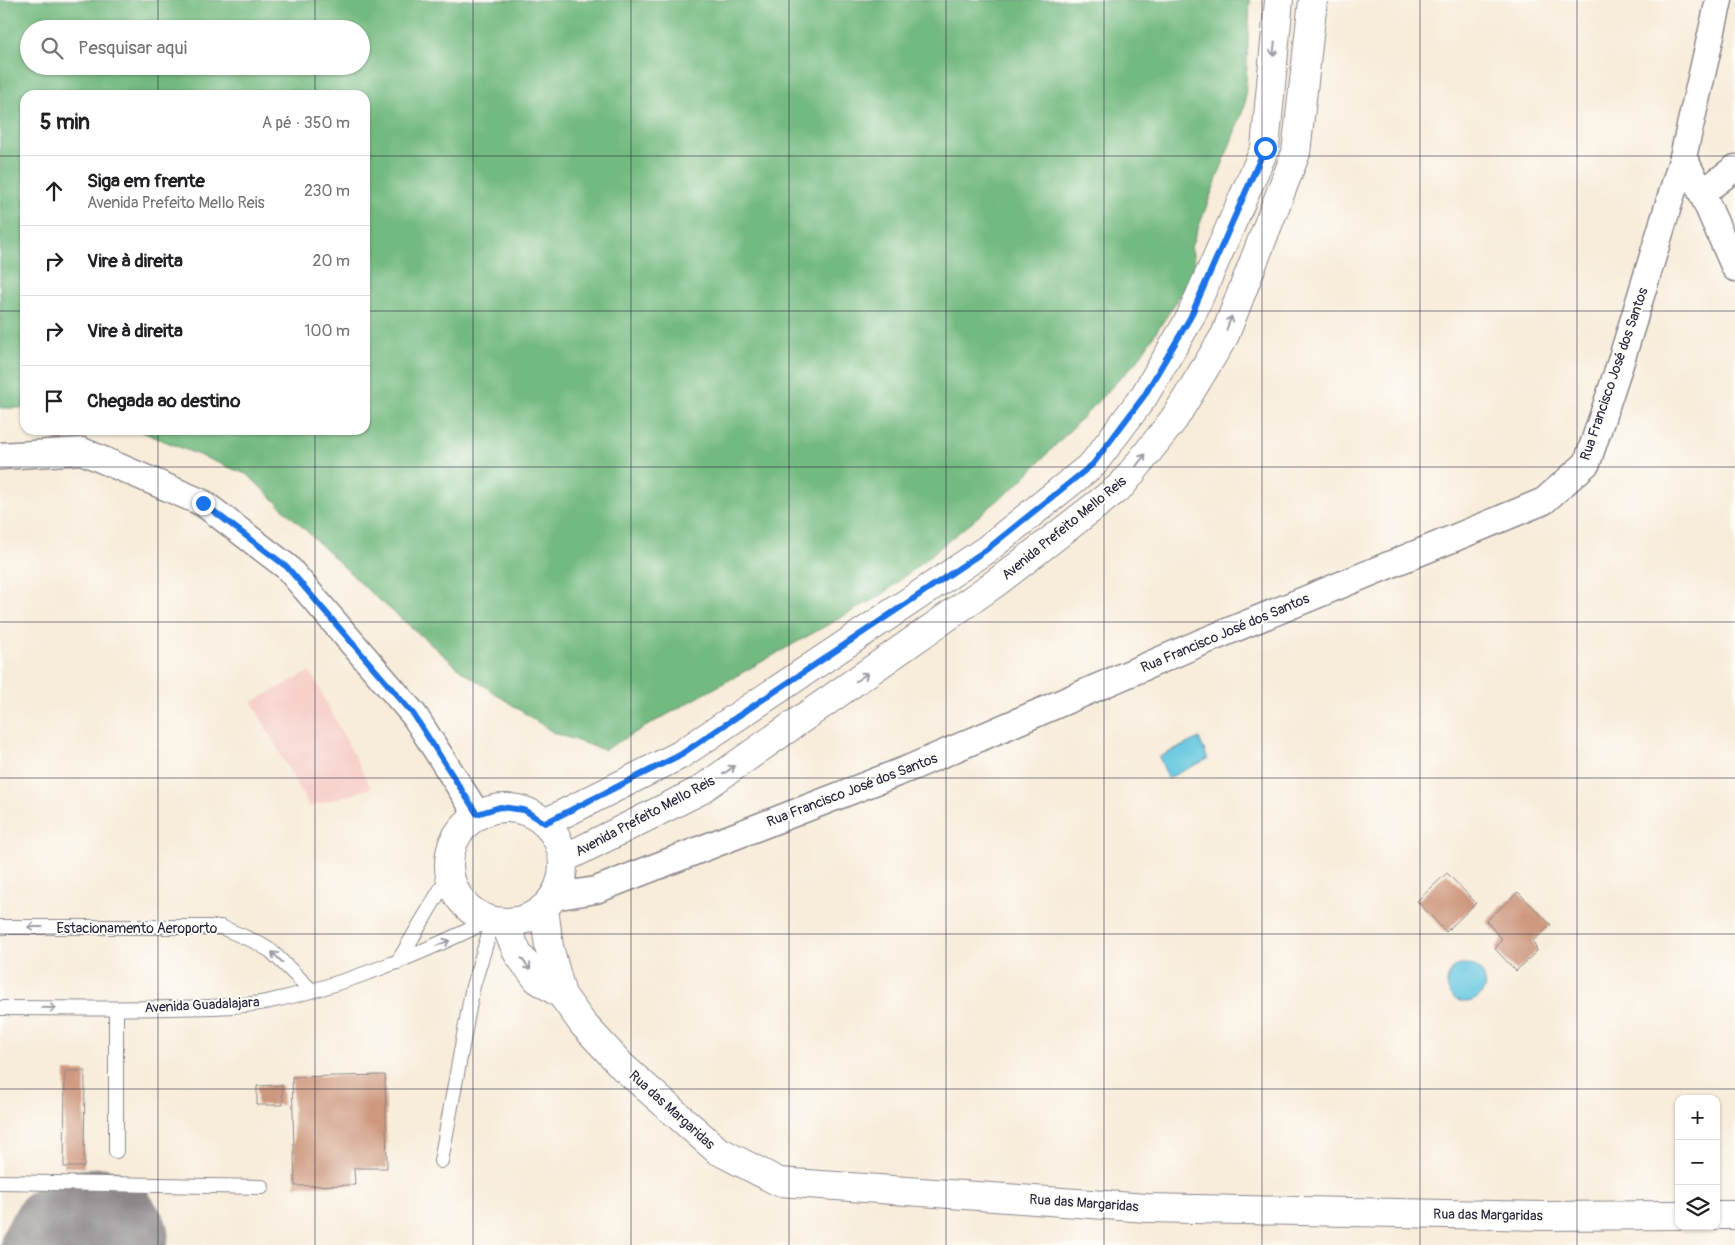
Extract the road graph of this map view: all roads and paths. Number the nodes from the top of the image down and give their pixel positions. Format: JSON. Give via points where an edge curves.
{"nodes":[{"id":1,"x":1279,"y":0,"type":"edge"},
{"id":2,"x":1313,"y":0,"type":"edge"},
{"id":3,"x":1719,"y":0,"type":"edge"},
{"id":4,"x":1682,"y":157,"type":"junction"},
{"id":5,"x":1735,"y":168,"type":"edge"},
{"id":6,"x":1702,"y":193,"type":"junction"},
{"id":7,"x":1735,"y":268,"type":"edge"},
{"id":8,"x":0,"y":456,"type":"edge"},
{"id":9,"x":477,"y":814,"type":"junction"},
{"id":10,"x":545,"y":823,"type":"junction"},
{"id":11,"x":563,"y":859,"type":"junction"},
{"id":12,"x":449,"y":875,"type":"junction"},
{"id":13,"x":548,"y":902,"type":"junction"},
{"id":14,"x":496,"y":921,"type":"junction"},
{"id":15,"x":0,"y":927,"type":"edge"},
{"id":16,"x":398,"y":962,"type":"junction"},
{"id":17,"x":312,"y":991,"type":"junction"},
{"id":18,"x":562,"y":995,"type":"junction"},
{"id":19,"x":0,"y":1008,"type":"edge"},
{"id":20,"x":116,"y":1009,"type":"junction"},
{"id":21,"x":116,"y":1151,"type":"dead end"},
{"id":22,"x":441,"y":1161,"type":"dead end"},
{"id":23,"x":0,"y":1182,"type":"edge"},
{"id":24,"x":262,"y":1187,"type":"dead end"},
{"id":25,"x":1675,"y":1215,"type":"edge"},
{"id":26,"x":1720,"y":1215,"type":"edge"},
{"id":27,"x":1735,"y":1215,"type":"edge"}],
"edges":[{"from":1,"to":10,"type":"street","one_way":true,"via":[[1265,148],[1190,318],[1144,396],[1093,464],[986,550],[680,755]]},
{"from":11,"to":2,"type":"street","name":"Avenida Prefeito Mello Reis","one_way":true,"via":[[699,791],[997,582],[1122,485],[1174,419],[1225,335],[1296,154]]},
{"from":3,"to":4,"type":"street","name":"Rua Francisco José dos Santos"},
{"from":4,"to":6,"type":"street"},
{"from":4,"to":13,"type":"street","name":"Rua Francisco José dos Santos","via":[[1587,463],[1544,501],[1200,643],[910,768],[596,890]]},
{"from":5,"to":6,"type":"street"},
{"from":6,"to":7,"type":"street"},
{"from":8,"to":9,"type":"street","via":[[82,451],[203,503],[287,567],[414,715]]},
{"from":9,"to":10,"type":"street","via":[[500,807],[524,810]]},
{"from":9,"to":12,"type":"street","via":[[453,840],[448,858]]},
{"from":10,"to":11,"type":"street","via":[[557,839]]},
{"from":11,"to":13,"type":"street","via":[[561,878]]},
{"from":12,"to":14,"type":"street","via":[[457,895],[471,911]]},
{"from":12,"to":16,"type":"lane"},
{"from":13,"to":14,"type":"street","via":[[526,919]]},
{"from":13,"to":18,"type":"street","name":"Rua das Margaridas","via":[[549,947]]},
{"from":16,"to":14,"type":"lane","name":"Avenida Guadalajara","one_way":true},
{"from":14,"to":18,"type":"street","name":"Rua das Margaridas","one_way":true,"via":[[538,980]]},
{"from":14,"to":22,"type":"lane","via":[[473,986]]},
{"from":17,"to":15,"type":"lane","name":"Estacionamento Aeroporto","one_way":true,"via":[[271,951],[221,927]]},
{"from":16,"to":17,"type":"lane","name":"Avenida Guadalajara"},
{"from":17,"to":20,"type":"lane","name":"Avenida Guadalajara","via":[[264,1002]]},
{"from":18,"to":25,"type":"street","name":"Rua das Margaridas","via":[[583,1024],[623,1066],[717,1150],[779,1182],[1148,1208],[1544,1216]]},
{"from":19,"to":20,"type":"lane","name":"Avenida Guadalajara","one_way":true},
{"from":20,"to":21,"type":"lane"},
{"from":23,"to":24,"type":"lane"},
{"from":26,"to":27,"type":"street"}]}
